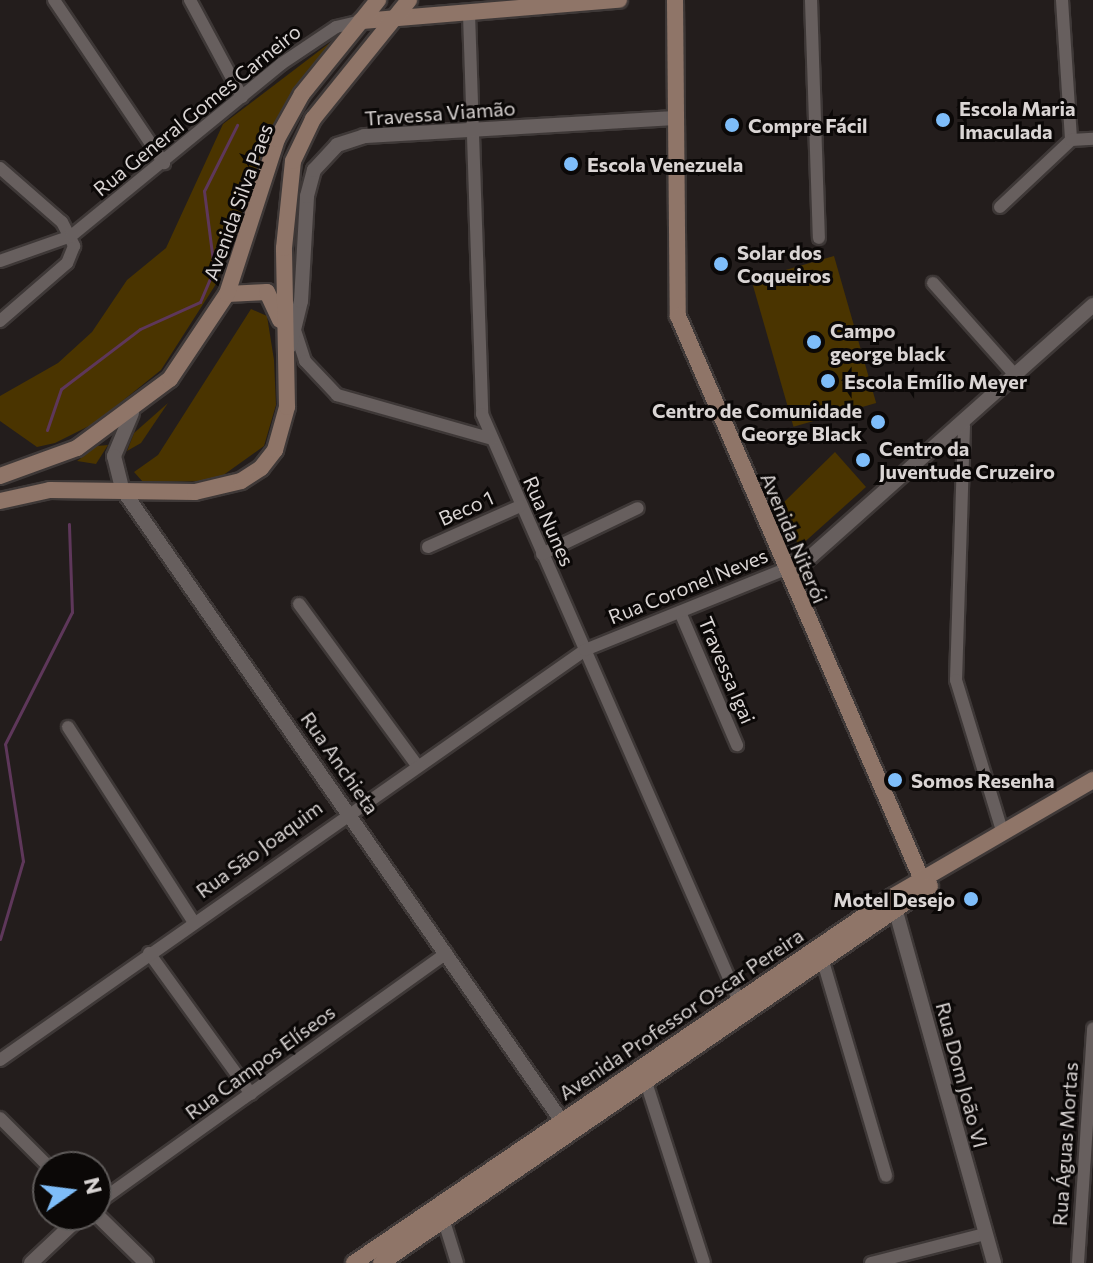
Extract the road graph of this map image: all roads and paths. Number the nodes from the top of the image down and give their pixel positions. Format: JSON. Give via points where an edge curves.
{"nodes":[{"id":1,"x":54,"y":0,"type":"edge"},
{"id":2,"x":190,"y":0,"type":"edge"},
{"id":3,"x":378,"y":0,"type":"edge"},
{"id":4,"x":409,"y":0,"type":"edge"},
{"id":5,"x":619,"y":0,"type":"edge"},
{"id":6,"x":675,"y":0,"type":"edge"},
{"id":7,"x":811,"y":0,"type":"edge"},
{"id":8,"x":1062,"y":0,"type":"edge"},
{"id":9,"x":469,"y":14,"type":"junction"},
{"id":10,"x":395,"y":17,"type":"junction"},
{"id":11,"x":361,"y":21,"type":"junction"},
{"id":12,"x":242,"y":97,"type":"junction"},
{"id":13,"x":676,"y":118,"type":"junction"},
{"id":14,"x":472,"y":130,"type":"junction"},
{"id":15,"x":1093,"y":139,"type":"edge"},
{"id":16,"x":1071,"y":140,"type":"junction"},
{"id":17,"x":164,"y":163,"type":"junction"},
{"id":18,"x":0,"y":168,"type":"edge"},
{"id":19,"x":1000,"y":207,"type":"dead end"},
{"id":20,"x":71,"y":236,"type":"junction"},
{"id":21,"x":819,"y":238,"type":"dead end"},
{"id":22,"x":0,"y":261,"type":"edge"},
{"id":23,"x":933,"y":283,"type":"dead end"},
{"id":24,"x":227,"y":294,"type":"junction"},
{"id":25,"x":1093,"y":305,"type":"edge"},
{"id":26,"x":0,"y":321,"type":"edge"},
{"id":27,"x":294,"y":327,"type":"junction"},
{"id":28,"x":287,"y":359,"type":"junction"},
{"id":29,"x":1016,"y":376,"type":"junction"},
{"id":30,"x":132,"y":413,"type":"junction"},
{"id":31,"x":964,"y":426,"type":"junction"},
{"id":32,"x":492,"y":439,"type":"junction"},
{"id":33,"x":0,"y":476,"type":"edge"},
{"id":34,"x":122,"y":489,"type":"junction"},
{"id":35,"x":0,"y":501,"type":"edge"},
{"id":36,"x":520,"y":506,"type":"junction"},
{"id":37,"x":638,"y":508,"type":"dead end"},
{"id":38,"x":428,"y":547,"type":"dead end"},
{"id":39,"x":542,"y":554,"type":"junction"},
{"id":40,"x":785,"y":569,"type":"junction"},
{"id":41,"x":299,"y":604,"type":"dead end"},
{"id":42,"x":680,"y":612,"type":"junction"},
{"id":43,"x":585,"y":650,"type":"junction"},
{"id":44,"x":68,"y":727,"type":"dead end"},
{"id":45,"x":737,"y":745,"type":"dead end"},
{"id":46,"x":416,"y":764,"type":"junction"},
{"id":47,"x":1093,"y":780,"type":"edge"},
{"id":48,"x":348,"y":809,"type":"junction"},
{"id":49,"x":1040,"y":812,"type":"junction"},
{"id":50,"x":1002,"y":830,"type":"junction"},
{"id":51,"x":923,"y":884,"type":"junction"},
{"id":52,"x":893,"y":902,"type":"junction"},
{"id":53,"x":193,"y":921,"type":"junction"},
{"id":54,"x":149,"y":953,"type":"junction"},
{"id":55,"x":446,"y":953,"type":"junction"},
{"id":56,"x":822,"y":958,"type":"junction"},
{"id":57,"x":740,"y":1005,"type":"junction"},
{"id":58,"x":1093,"y":1028,"type":"edge"},
{"id":59,"x":0,"y":1060,"type":"edge"},
{"id":60,"x":644,"y":1076,"type":"junction"},
{"id":61,"x":251,"y":1094,"type":"junction"},
{"id":62,"x":0,"y":1118,"type":"edge"},
{"id":63,"x":564,"y":1124,"type":"junction"},
{"id":64,"x":1089,"y":1142,"type":"edge"},
{"id":65,"x":33,"y":1151,"type":"edge"},
{"id":66,"x":886,"y":1176,"type":"dead end"},
{"id":67,"x":112,"y":1193,"type":"edge"},
{"id":68,"x":443,"y":1218,"type":"junction"},
{"id":69,"x":112,"y":1230,"type":"edge"},
{"id":70,"x":65,"y":1231,"type":"edge"},
{"id":71,"x":985,"y":1234,"type":"junction"},
{"id":72,"x":31,"y":1263,"type":"edge"},
{"id":73,"x":146,"y":1263,"type":"edge"},
{"id":74,"x":354,"y":1263,"type":"edge"},
{"id":75,"x":381,"y":1263,"type":"edge"},
{"id":76,"x":457,"y":1263,"type":"edge"},
{"id":77,"x":704,"y":1263,"type":"edge"},
{"id":78,"x":871,"y":1263,"type":"edge"},
{"id":79,"x":994,"y":1263,"type":"edge"},
{"id":80,"x":1078,"y":1263,"type":"edge"}],
"edges":[{"from":1,"to":17,"type":"street"},
{"from":2,"to":12,"type":"street"},
{"from":3,"to":11,"type":"main road","name":"Avenida Silva Paes"},
{"from":4,"to":10,"type":"main road","name":"Avenida Silva Paes"},
{"from":5,"to":9,"type":"main road","name":"Rua General Gomes Carneiro"},
{"from":6,"to":13,"type":"main road","name":"Avenida Niterói"},
{"from":7,"to":21,"type":"street"},
{"from":8,"to":16,"type":"street"},
{"from":9,"to":10,"type":"main road","name":"Rua General Gomes Carneiro"},
{"from":9,"to":14,"type":"street","name":"Rua Nunes"},
{"from":10,"to":11,"type":"main road","name":"Rua General Gomes Carneiro"},
{"from":10,"to":28,"type":"main road","name":"Avenida Silva Paes","via":[[313,119],[293,161],[284,248]]},
{"from":11,"to":12,"type":"street","name":"Rua General Gomes Carneiro","via":[[336,27]]},
{"from":11,"to":24,"type":"main road","name":"Avenida Silva Paes","via":[[302,94],[277,139]]},
{"from":12,"to":17,"type":"street","name":"Rua General Gomes Carneiro"},
{"from":13,"to":14,"type":"street","name":"Travessa Viamão"},
{"from":13,"to":40,"type":"main road","name":"Avenida Niterói","via":[[678,316]]},
{"from":14,"to":27,"type":"street","name":"Travessa Viamão","via":[[364,136],[326,154],[307,196]]},
{"from":14,"to":32,"type":"street","name":"Rua Nunes","via":[[482,414]]},
{"from":15,"to":16,"type":"street"},
{"from":16,"to":19,"type":"street"},
{"from":17,"to":20,"type":"street","name":"Rua General Gomes Carneiro"},
{"from":18,"to":20,"type":"street"},
{"from":20,"to":22,"type":"street","name":"Rua General Gomes Carneiro"},
{"from":20,"to":26,"type":"street","via":[[67,263]]},
{"from":23,"to":29,"type":"street"},
{"from":24,"to":28,"type":"main road","via":[[258,288],[274,299]]},
{"from":24,"to":30,"type":"main road","name":"Avenida Silva Paes","via":[[170,379]]},
{"from":25,"to":29,"type":"street","name":"Rua Coronel Neves"},
{"from":27,"to":28,"type":"street","name":"Travessa Viamão"},
{"from":27,"to":32,"type":"street","via":[[305,361],[337,395]]},
{"from":28,"to":34,"type":"main road","via":[[284,429],[261,468],[218,489]]},
{"from":29,"to":31,"type":"street","name":"Rua Coronel Neves"},
{"from":30,"to":33,"type":"main road","name":"Avenida Silva Paes","via":[[77,448]]},
{"from":30,"to":34,"type":"street","name":"Rua Anchieta","via":[[114,456]]},
{"from":31,"to":40,"type":"street","name":"Rua Coronel Neves","via":[[808,559]]},
{"from":31,"to":50,"type":"street","via":[[956,680]]},
{"from":32,"to":36,"type":"street","name":"Rua Nunes"},
{"from":34,"to":35,"type":"main road","via":[[50,490]]},
{"from":34,"to":48,"type":"street","name":"Rua Anchieta"},
{"from":36,"to":38,"type":"street","name":"Beco 1"},
{"from":36,"to":39,"type":"street","name":"Rua Nunes"},
{"from":37,"to":39,"type":"street"},
{"from":39,"to":43,"type":"street","name":"Rua Nunes"},
{"from":40,"to":42,"type":"street","name":"Rua Coronel Neves"},
{"from":40,"to":51,"type":"main road","name":"Avenida Niterói"},
{"from":41,"to":46,"type":"street"},
{"from":42,"to":43,"type":"street","name":"Rua Coronel Neves"},
{"from":42,"to":45,"type":"street","name":"Travessa Igai"},
{"from":43,"to":46,"type":"street","name":"Rua São Joaquim"},
{"from":43,"to":57,"type":"street","name":"Rua Nunes"},
{"from":44,"to":53,"type":"street"},
{"from":46,"to":48,"type":"street","name":"Rua São Joaquim"},
{"from":47,"to":49,"type":"main road","name":"Avenida Professor Oscar Pereira"},
{"from":48,"to":53,"type":"street","name":"Rua São Joaquim"},
{"from":48,"to":55,"type":"street","name":"Rua Anchieta"},
{"from":49,"to":50,"type":"main road","name":"Avenida Professor Oscar Pereira"},
{"from":49,"to":51,"type":"main road","name":"Avenida Professor Oscar Pereira"},
{"from":50,"to":51,"type":"main road","name":"Avenida Professor Oscar Pereira"},
{"from":51,"to":52,"type":"main road","name":"Avenida Professor Oscar Pereira"},
{"from":52,"to":56,"type":"main road","name":"Avenida Professor Oscar Pereira"},
{"from":52,"to":57,"type":"main road","name":"Avenida Professor Oscar Pereira"},
{"from":52,"to":71,"type":"street","name":"Rua Dom João VI"},
{"from":53,"to":54,"type":"street","name":"Rua São Joaquim"},
{"from":54,"to":59,"type":"street","name":"Rua São Joaquim"},
{"from":54,"to":61,"type":"street"},
{"from":55,"to":61,"type":"street","name":"Rua Campos Elíseos"},
{"from":55,"to":63,"type":"street","name":"Rua Anchieta"},
{"from":56,"to":57,"type":"main road","name":"Avenida Professor Oscar Pereira"},
{"from":56,"to":66,"type":"street"},
{"from":57,"to":60,"type":"main road","name":"Avenida Professor Oscar Pereira"},
{"from":57,"to":63,"type":"main road","name":"Avenida Professor Oscar Pereira"},
{"from":58,"to":64,"type":"street","name":"Rua Águas Mortas"},
{"from":60,"to":63,"type":"main road","name":"Avenida Professor Oscar Pereira"},
{"from":60,"to":77,"type":"street"},
{"from":61,"to":67,"type":"street","name":"Rua Campos Elíseos"},
{"from":62,"to":65,"type":"street"},
{"from":63,"to":68,"type":"main road","name":"Avenida Professor Oscar Pereira"},
{"from":63,"to":74,"type":"main road","name":"Avenida Professor Oscar Pereira"},
{"from":64,"to":80,"type":"street","name":"Rua Águas Mortas"},
{"from":68,"to":75,"type":"main road","name":"Avenida Professor Oscar Pereira"},
{"from":68,"to":76,"type":"street"},
{"from":69,"to":73,"type":"street"},
{"from":70,"to":72,"type":"street"},
{"from":71,"to":78,"type":"street"},
{"from":71,"to":79,"type":"street","name":"Rua Dom João VI"}]}
